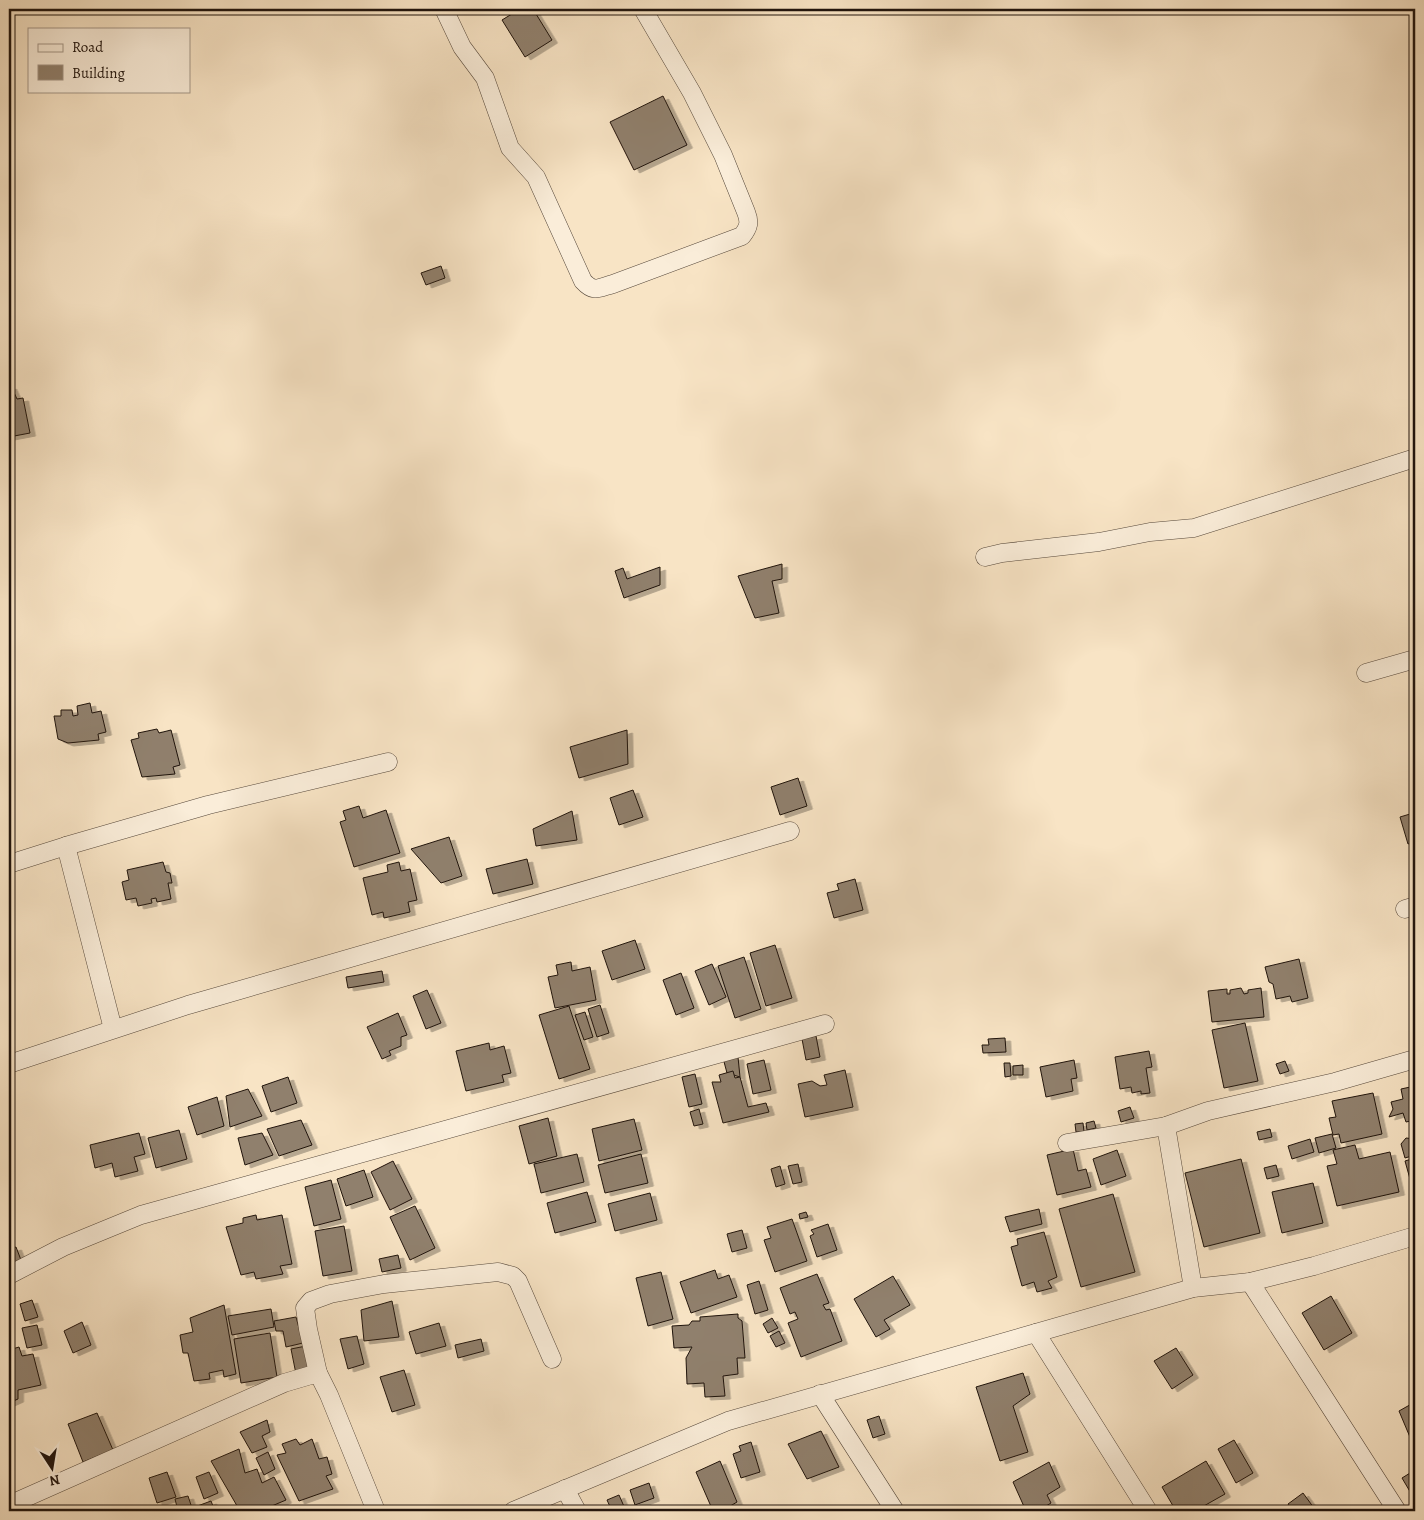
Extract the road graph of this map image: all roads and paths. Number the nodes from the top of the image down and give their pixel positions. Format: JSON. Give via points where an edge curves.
{"nodes":[{"id":1,"x":444,"y":9,"type":"edge"},
{"id":2,"x":644,"y":9,"type":"edge"},
{"id":3,"x":1415,"y":458,"type":"edge"},
{"id":4,"x":985,"y":557,"type":"dead end"},
{"id":5,"x":1415,"y":659,"type":"edge"},
{"id":6,"x":1366,"y":673,"type":"dead end"},
{"id":7,"x":388,"y":762,"type":"dead end"},
{"id":8,"x":790,"y":831,"type":"dead end"},
{"id":9,"x":66,"y":846,"type":"junction"},
{"id":10,"x":9,"y":864,"type":"edge"},
{"id":11,"x":825,"y":1024,"type":"dead end"},
{"id":12,"x":113,"y":1029,"type":"junction"},
{"id":13,"x":1415,"y":1059,"type":"edge"},
{"id":14,"x":9,"y":1064,"type":"edge"},
{"id":15,"x":1166,"y":1126,"type":"junction"},
{"id":16,"x":1067,"y":1143,"type":"dead end"},
{"id":17,"x":1415,"y":1236,"type":"edge"},
{"id":18,"x":9,"y":1275,"type":"edge"},
{"id":19,"x":1250,"y":1282,"type":"junction"},
{"id":20,"x":1193,"y":1288,"type":"junction"},
{"id":21,"x":1036,"y":1333,"type":"junction"},
{"id":22,"x":552,"y":1359,"type":"dead end"},
{"id":23,"x":318,"y":1373,"type":"junction"},
{"id":24,"x":820,"y":1394,"type":"junction"},
{"id":25,"x":565,"y":1489,"type":"junction"},
{"id":26,"x":9,"y":1505,"type":"edge"},
{"id":27,"x":376,"y":1511,"type":"edge"},
{"id":28,"x":513,"y":1511,"type":"edge"},
{"id":29,"x":576,"y":1511,"type":"edge"},
{"id":30,"x":896,"y":1511,"type":"edge"},
{"id":31,"x":1148,"y":1511,"type":"edge"},
{"id":32,"x":1397,"y":1511,"type":"edge"}],
"edges":[{"from":1,"to":2,"type":"street","via":[[462,47],[485,78],[510,148],[536,177],[583,281],[593,289],[742,236],[749,221],[723,155]]},
{"from":3,"to":4,"type":"street","via":[[1194,528]]},
{"from":5,"to":6,"type":"street"},
{"from":7,"to":9,"type":"street","via":[[208,805]]},
{"from":8,"to":12,"type":"street"},
{"from":9,"to":10,"type":"street"},
{"from":9,"to":12,"type":"street"},
{"from":11,"to":18,"type":"street","via":[[141,1215],[63,1247]]},
{"from":12,"to":14,"type":"street"},
{"from":13,"to":15,"type":"street","via":[[1335,1082],[1208,1111]]},
{"from":15,"to":16,"type":"street"},
{"from":15,"to":20,"type":"street"},
{"from":17,"to":19,"type":"street"},
{"from":19,"to":20,"type":"street"},
{"from":19,"to":32,"type":"street"},
{"from":20,"to":21,"type":"street"},
{"from":21,"to":24,"type":"street"},
{"from":21,"to":31,"type":"street"},
{"from":22,"to":23,"type":"street","via":[[518,1281],[514,1276],[498,1272],[384,1284],[330,1294],[311,1301],[305,1308]]},
{"from":23,"to":26,"type":"street","via":[[284,1383]]},
{"from":23,"to":27,"type":"street"},
{"from":24,"to":25,"type":"street","via":[[728,1421]]},
{"from":24,"to":30,"type":"street"},
{"from":25,"to":28,"type":"street"},
{"from":25,"to":29,"type":"street"}]}
